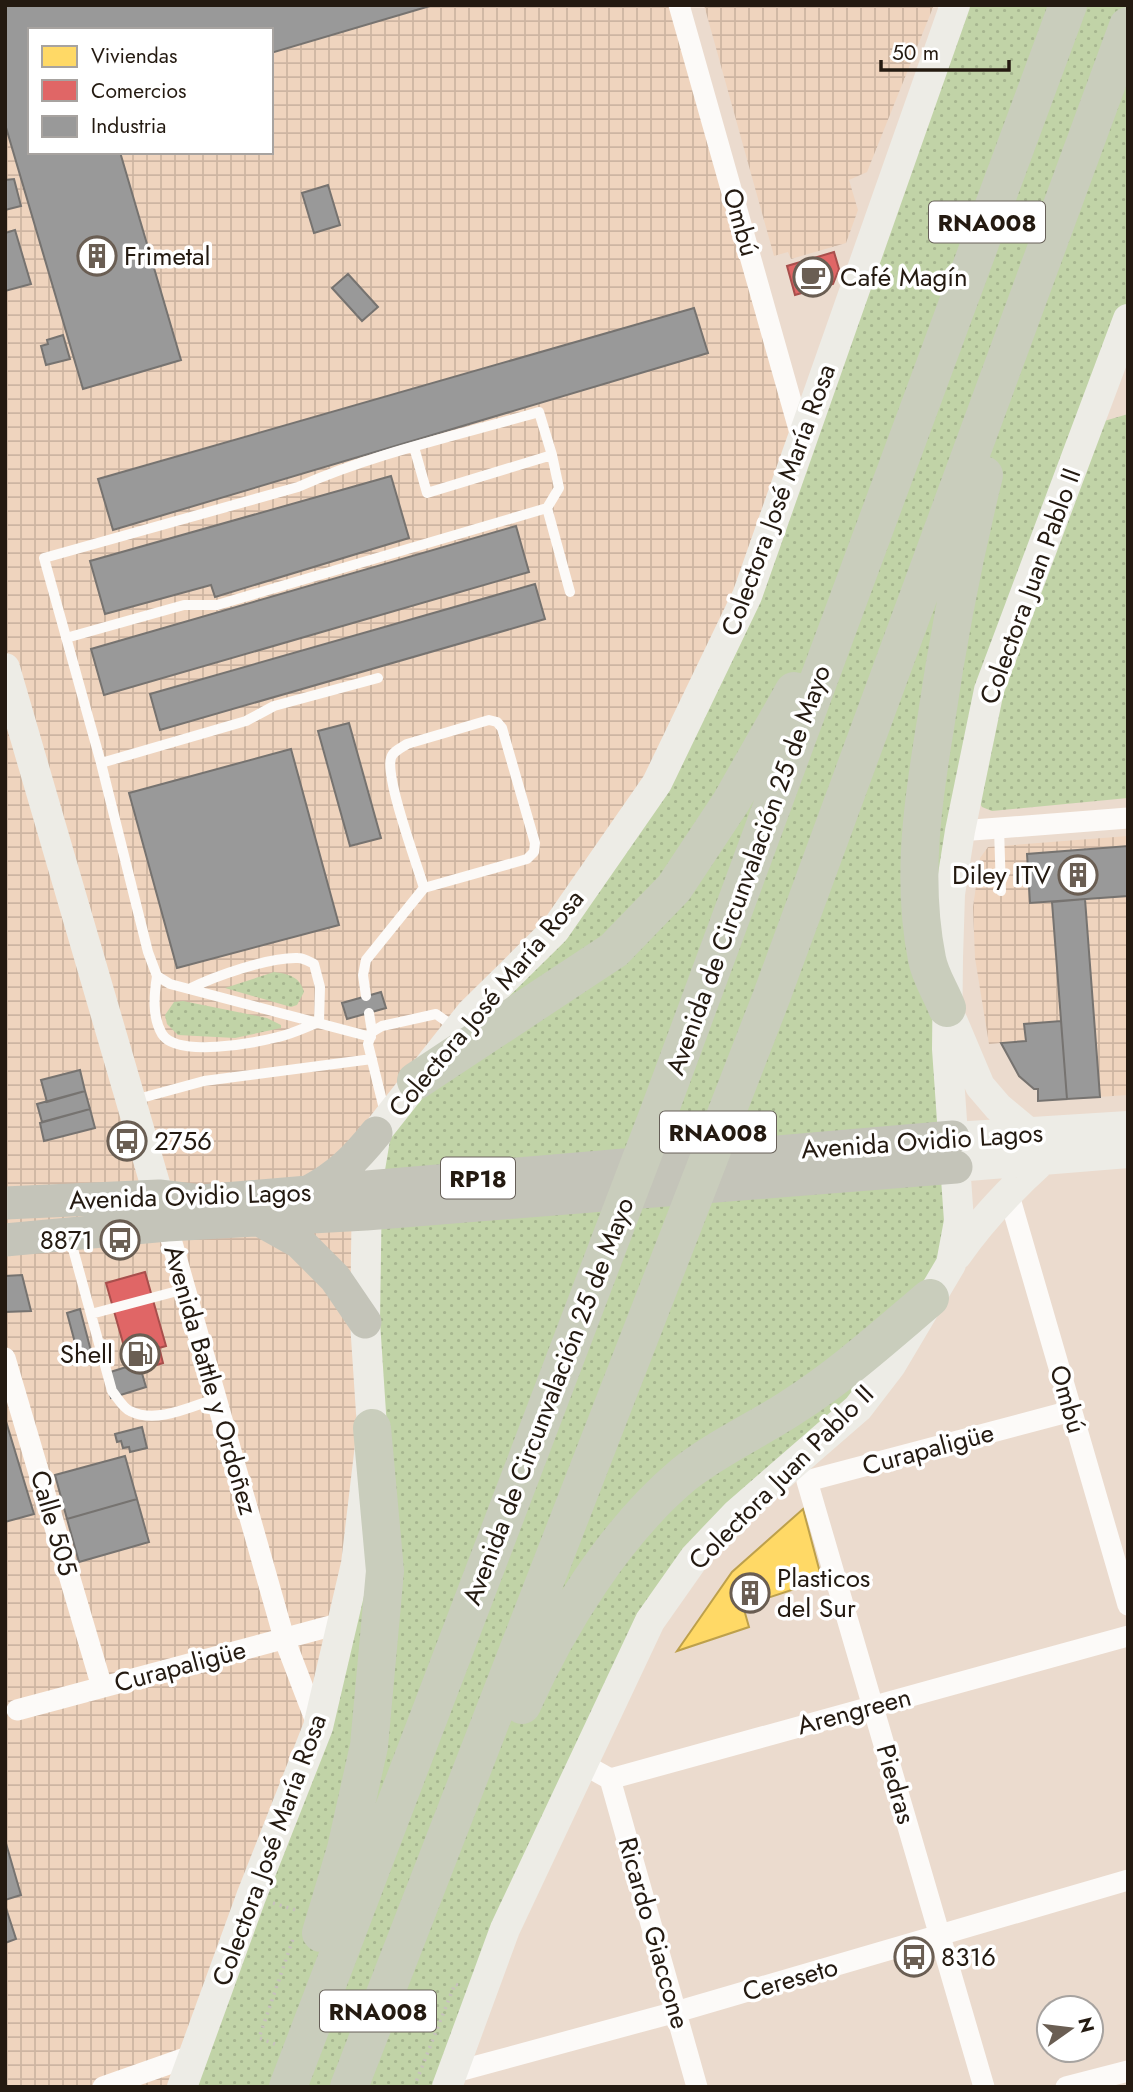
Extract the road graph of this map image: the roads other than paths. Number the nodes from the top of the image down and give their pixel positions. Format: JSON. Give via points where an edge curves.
{"nodes":[{"id":1,"x":679,"y":5,"type":"edge"},
{"id":2,"x":955,"y":5,"type":"edge"},
{"id":3,"x":1068,"y":5,"type":"edge"},
{"id":4,"x":1128,"y":26,"type":"edge"},
{"id":5,"x":1128,"y":319,"type":"edge"},
{"id":6,"x":1017,"y":325,"type":"junction"},
{"id":7,"x":802,"y":440,"type":"junction"},
{"id":8,"x":414,"y":447,"type":"junction"},
{"id":9,"x":552,"y":455,"type":"junction"},
{"id":10,"x":547,"y":508,"type":"junction"},
{"id":11,"x":570,"y":592,"type":"dead end"},
{"id":12,"x":66,"y":638,"type":"junction"},
{"id":13,"x":833,"y":639,"type":"junction"},
{"id":14,"x":5,"y":668,"type":"edge"},
{"id":15,"x":378,"y":678,"type":"dead end"},
{"id":16,"x":101,"y":763,"type":"junction"},
{"id":17,"x":1128,"y":818,"type":"edge"},
{"id":18,"x":999,"y":828,"type":"junction"},
{"id":19,"x":960,"y":831,"type":"junction"},
{"id":20,"x":424,"y":888,"type":"junction"},
{"id":21,"x":1001,"y":891,"type":"dead end"},
{"id":22,"x":157,"y":976,"type":"junction"},
{"id":23,"x":189,"y":989,"type":"junction"},
{"id":24,"x":366,"y":996,"type":"dead end"},
{"id":25,"x":947,"y":1008,"type":"junction"},
{"id":26,"x":369,"y":1013,"type":"dead end"},
{"id":27,"x":319,"y":1022,"type":"junction"},
{"id":28,"x":458,"y":1029,"type":"junction"},
{"id":29,"x":372,"y":1034,"type":"junction"},
{"id":30,"x":372,"y":1059,"type":"junction"},
{"id":31,"x":416,"y":1080,"type":"junction"},
{"id":32,"x":131,"y":1100,"type":"junction"},
{"id":33,"x":382,"y":1126,"type":"junction"},
{"id":34,"x":1128,"y":1126,"type":"edge"},
{"id":35,"x":1028,"y":1132,"type":"junction"},
{"id":36,"x":954,"y":1152,"type":"junction"},
{"id":37,"x":1128,"y":1153,"type":"edge"},
{"id":38,"x":1043,"y":1160,"type":"junction"},
{"id":39,"x":309,"y":1192,"type":"junction"},
{"id":40,"x":1008,"y":1192,"type":"junction"},
{"id":41,"x":367,"y":1201,"type":"junction"},
{"id":42,"x":5,"y":1203,"type":"edge"},
{"id":43,"x":163,"y":1211,"type":"junction"},
{"id":44,"x":258,"y":1219,"type":"junction"},
{"id":45,"x":69,"y":1235,"type":"junction"},
{"id":46,"x":5,"y":1240,"type":"edge"},
{"id":47,"x":951,"y":1264,"type":"junction"},
{"id":48,"x":185,"y":1289,"type":"junction"},
{"id":49,"x":930,"y":1298,"type":"junction"},
{"id":50,"x":91,"y":1314,"type":"junction"},
{"id":51,"x":365,"y":1322,"type":"junction"},
{"id":52,"x":5,"y":1359,"type":"edge"},
{"id":53,"x":215,"y":1399,"type":"junction"},
{"id":54,"x":1072,"y":1411,"type":"junction"},
{"id":55,"x":372,"y":1428,"type":"junction"},
{"id":56,"x":798,"y":1474,"type":"junction"},
{"id":57,"x":1128,"y":1605,"type":"edge"},
{"id":58,"x":342,"y":1623,"type":"junction"},
{"id":59,"x":1128,"y":1636,"type":"edge"},
{"id":60,"x":284,"y":1638,"type":"junction"},
{"id":61,"x":102,"y":1687,"type":"junction"},
{"id":62,"x":873,"y":1706,"type":"junction"},
{"id":63,"x":17,"y":1710,"type":"dead end"},
{"id":64,"x":318,"y":1727,"type":"junction"},
{"id":65,"x":583,"y":1764,"type":"junction"},
{"id":66,"x":610,"y":1779,"type":"junction"},
{"id":67,"x":1128,"y":1880,"type":"edge"},
{"id":68,"x":407,"y":1935,"type":"junction"},
{"id":69,"x":940,"y":1935,"type":"junction"},
{"id":70,"x":676,"y":2012,"type":"junction"},
{"id":71,"x":302,"y":2049,"type":"junction"},
{"id":72,"x":194,"y":2055,"type":"junction"},
{"id":73,"x":1121,"y":2077,"type":"edge"},
{"id":74,"x":449,"y":2080,"type":"edge"},
{"id":75,"x":103,"y":2087,"type":"edge"},
{"id":76,"x":182,"y":2087,"type":"edge"},
{"id":77,"x":288,"y":2087,"type":"edge"},
{"id":78,"x":349,"y":2087,"type":"edge"},
{"id":79,"x":697,"y":2087,"type":"edge"},
{"id":80,"x":984,"y":2087,"type":"edge"},
{"id":81,"x":1066,"y":2087,"type":"edge"}],
"edges":[{"from":1,"to":7,"type":"street","name":"Ombú"},
{"from":2,"to":7,"type":"main road","name":"Colectora José María Rosa"},
{"from":3,"to":13,"type":"highway","name":"Avenida de Circunvalación 25 de Mayo","number":"RNA008"},
{"from":4,"to":6,"type":"highway","number":"RNA008"},
{"from":5,"to":19,"type":"main road","name":"Colectora Juan Pablo II","via":[[989,690]]},
{"from":6,"to":25,"type":"highway","via":[[964,559],[925,788],[918,861],[920,911],[928,962]]},
{"from":6,"to":68,"type":"highway","number":"RNA008","via":[[766,1011]]},
{"from":7,"to":28,"type":"main road","name":"Colectora José María Rosa","via":[[747,596],[657,783],[555,930]]},
{"from":8,"to":9,"type":"lane","via":[[539,412]]},
{"from":8,"to":9,"type":"lane","via":[[427,493]]},
{"from":8,"to":12,"type":"lane","via":[[298,487],[44,558]]},
{"from":9,"to":10,"type":"lane","via":[[559,488]]},
{"from":10,"to":11,"type":"lane"},
{"from":10,"to":12,"type":"lane","via":[[218,605],[184,605]]},
{"from":12,"to":16,"type":"lane"},
{"from":13,"to":31,"type":"highway","via":[[799,684],[731,802],[674,888],[614,950]]},
{"from":13,"to":71,"type":"highway","name":"Avenida de Circunvalación 25 de Mayo","number":"RNA008","via":[[659,1112]]},
{"from":14,"to":32,"type":"main road","name":"Avenida Battle y Ordoñez"},
{"from":15,"to":16,"type":"lane","via":[[274,706],[246,721]]},
{"from":16,"to":22,"type":"lane"},
{"from":17,"to":18,"type":"street"},
{"from":18,"to":19,"type":"street"},
{"from":18,"to":21,"type":"lane"},
{"from":19,"to":25,"type":"main road","name":"Colectora Juan Pablo II","via":[[950,894]]},
{"from":20,"to":20,"type":"lane","via":[[527,859],[534,852],[497,722],[489,720],[407,744],[391,758],[396,794]]},
{"from":20,"to":24,"type":"lane","via":[[366,960]]},
{"from":22,"to":23,"type":"lane"},
{"from":22,"to":27,"type":"lane","via":[[156,1017],[173,1045],[255,1041]]},
{"from":23,"to":27,"type":"lane"},
{"from":23,"to":27,"type":"lane","via":[[207,980],[301,957],[314,964],[320,987]]},
{"from":25,"to":35,"type":"main road","via":[[980,1086]]},
{"from":25,"to":36,"type":"main road","name":"Colectora Juan Pablo II"},
{"from":26,"to":29,"type":"lane"},
{"from":27,"to":29,"type":"lane"},
{"from":28,"to":29,"type":"lane","via":[[436,1014],[382,1026]]},
{"from":28,"to":31,"type":"main road","name":"Colectora José María Rosa"},
{"from":29,"to":30,"type":"lane"},
{"from":30,"to":32,"type":"lane","via":[[204,1082]]},
{"from":30,"to":33,"type":"lane"},
{"from":31,"to":33,"type":"main road","name":"Colectora José María Rosa"},
{"from":32,"to":43,"type":"main road","name":"Avenida Battle y Ordoñez"},
{"from":33,"to":39,"type":"main road","number":"RP18","via":[[355,1160]]},
{"from":33,"to":41,"type":"main road","name":"Colectora José María Rosa"},
{"from":34,"to":35,"type":"main road","name":"Avenida Ovidio Lagos"},
{"from":35,"to":36,"type":"main road","name":"Avenida Ovidio Lagos"},
{"from":36,"to":38,"type":"main road","name":"Avenida Ovidio Lagos"},
{"from":36,"to":41,"type":"main road","name":"Avenida Ovidio Lagos","number":"RP18","via":[[762,1183],[572,1198]]},
{"from":36,"to":41,"type":"main road","name":"Avenida Ovidio Lagos","number":"RP18","via":[[776,1152],[589,1168]]},
{"from":36,"to":47,"type":"main road","name":"Colectora Juan Pablo II","via":[[959,1221]]},
{"from":37,"to":38,"type":"main road","name":"Avenida Ovidio Lagos"},
{"from":38,"to":40,"type":"main road"},
{"from":39,"to":41,"type":"main road","name":"Avenida Ovidio Lagos","number":"RP18"},
{"from":39,"to":43,"type":"main road","name":"Avenida Ovidio Lagos","number":"RP18","via":[[201,1201]]},
{"from":40,"to":47,"type":"main road"},
{"from":40,"to":54,"type":"street","name":"Ombú"},
{"from":41,"to":44,"type":"main road","name":"Avenida Ovidio Lagos","number":"RP18"},
{"from":41,"to":51,"type":"main road","name":"Colectora José María Rosa"},
{"from":42,"to":43,"type":"main road","name":"Avenida Ovidio Lagos","number":"RP18"},
{"from":43,"to":44,"type":"main road","name":"Avenida Ovidio Lagos","number":"RP18"},
{"from":43,"to":45,"type":"main road","name":"Avenida Ovidio Lagos","number":"RP18"},
{"from":43,"to":48,"type":"street","name":"Avenida Battle y Ordoñez"},
{"from":44,"to":51,"type":"main road","via":[[299,1242],[335,1278]]},
{"from":45,"to":46,"type":"main road","name":"Avenida Ovidio Lagos","number":"RP18"},
{"from":45,"to":50,"type":"lane"},
{"from":47,"to":49,"type":"main road","name":"Colectora Juan Pablo II"},
{"from":48,"to":50,"type":"lane"},
{"from":48,"to":53,"type":"street","name":"Avenida Battle y Ordoñez"},
{"from":49,"to":56,"type":"main road","name":"Colectora Juan Pablo II","via":[[891,1366]]},
{"from":49,"to":68,"type":"highway","via":[[841,1375],[684,1474],[647,1510],[585,1590],[542,1660]]},
{"from":50,"to":53,"type":"lane","via":[[112,1391],[128,1411],[149,1416]]},
{"from":51,"to":55,"type":"main road","name":"Colectora José María Rosa"},
{"from":52,"to":61,"type":"street","name":"Calle 505"},
{"from":53,"to":60,"type":"street","name":"Avenida Battle y Ordoñez"},
{"from":54,"to":56,"type":"street","name":"Curapaligüe"},
{"from":54,"to":57,"type":"street","name":"Ombú"},
{"from":55,"to":58,"type":"main road","name":"Colectora José María Rosa","via":[[356,1564]]},
{"from":55,"to":71,"type":"highway","via":[[385,1571],[369,1746],[346,1849],[315,1953]]},
{"from":56,"to":62,"type":"street","name":"Piedras"},
{"from":56,"to":65,"type":"main road","name":"Colectora Juan Pablo II","via":[[736,1514],[695,1557],[650,1621]]},
{"from":58,"to":60,"type":"street","name":"Curapaligüe"},
{"from":58,"to":64,"type":"main road","name":"Colectora José María Rosa"},
{"from":59,"to":62,"type":"street","name":"Arengreen"},
{"from":60,"to":61,"type":"street","name":"Curapaligüe"},
{"from":60,"to":64,"type":"street","name":"Avenida Battle y Ordoñez"},
{"from":61,"to":63,"type":"street","name":"Curapaligüe"},
{"from":62,"to":66,"type":"street","name":"Arengreen"},
{"from":62,"to":69,"type":"street","name":"Piedras"},
{"from":64,"to":72,"type":"main road","name":"Colectora José María Rosa"},
{"from":65,"to":66,"type":"street"},
{"from":65,"to":74,"type":"main road","name":"Colectora Juan Pablo II","via":[[505,1929]]},
{"from":66,"to":70,"type":"street","name":"Ricardo Giaccone"},
{"from":67,"to":69,"type":"street","name":"Cereseto"},
{"from":68,"to":78,"type":"highway","number":"RNA008"},
{"from":69,"to":70,"type":"street","name":"Cereseto"},
{"from":69,"to":80,"type":"street","name":"Piedras"},
{"from":70,"to":74,"type":"street","name":"Cereseto"},
{"from":70,"to":79,"type":"street","name":"Ricardo Giaccone"},
{"from":71,"to":77,"type":"highway","name":"Avenida de Circunvalación 25 de Mayo","number":"RNA008"},
{"from":72,"to":75,"type":"street"},
{"from":72,"to":76,"type":"main road","name":"Colectora José María Rosa"},
{"from":73,"to":81,"type":"street"}]}
